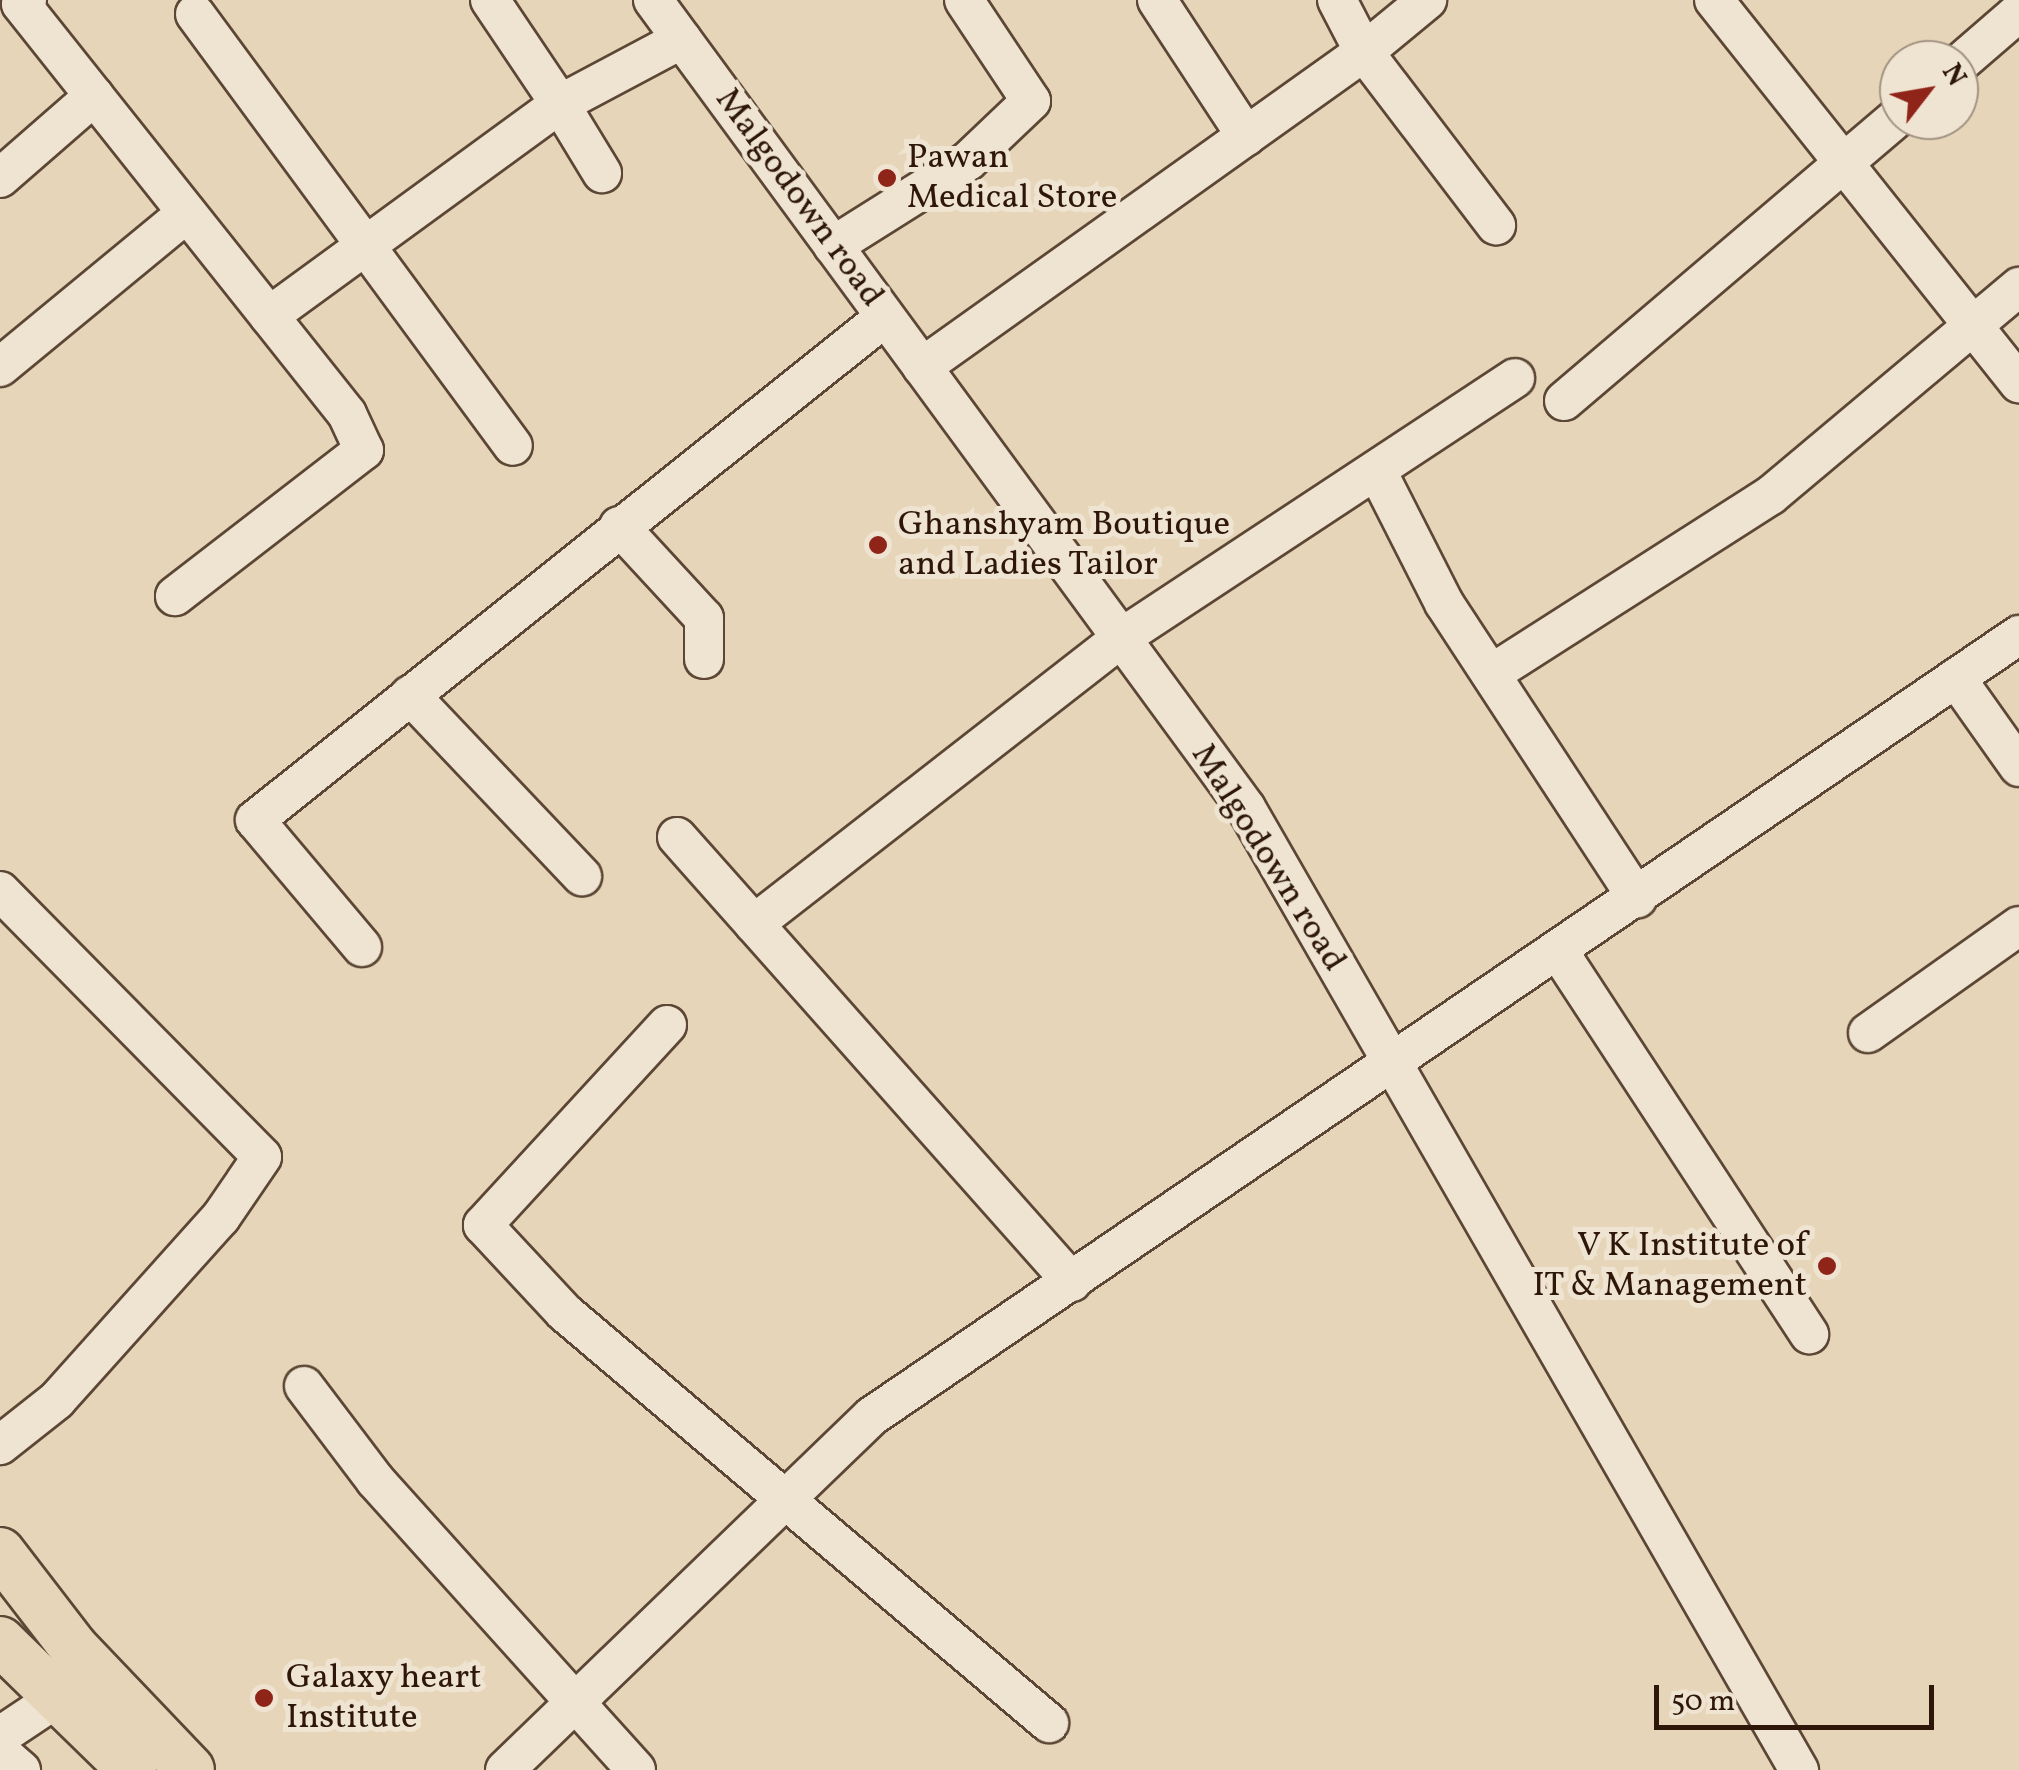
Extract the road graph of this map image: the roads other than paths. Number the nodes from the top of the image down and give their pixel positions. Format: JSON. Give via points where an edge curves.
{"nodes":[{"id":1,"x":490,"y":0,"type":"edge"},
{"id":2,"x":653,"y":0,"type":"edge"},
{"id":3,"x":964,"y":0,"type":"edge"},
{"id":4,"x":1156,"y":0,"type":"edge"},
{"id":5,"x":1337,"y":0,"type":"edge"},
{"id":6,"x":1427,"y":0,"type":"edge"},
{"id":7,"x":1714,"y":0,"type":"edge"},
{"id":8,"x":16,"y":2,"type":"edge"},
{"id":9,"x":2019,"y":12,"type":"edge"},
{"id":10,"x":195,"y":14,"type":"dead end"},
{"id":11,"x":682,"y":40,"type":"junction"},
{"id":12,"x":1979,"y":47,"type":"edge"},
{"id":13,"x":1364,"y":52,"type":"junction"},
{"id":14,"x":94,"y":96,"type":"junction"},
{"id":15,"x":560,"y":104,"type":"junction"},
{"id":16,"x":1879,"y":133,"type":"edge"},
{"id":17,"x":1246,"y":136,"type":"junction"},
{"id":18,"x":1844,"y":163,"type":"junction"},
{"id":19,"x":602,"y":173,"type":"dead end"},
{"id":20,"x":0,"y":178,"type":"edge"},
{"id":21,"x":187,"y":213,"type":"junction"},
{"id":22,"x":1496,"y":225,"type":"dead end"},
{"id":23,"x":366,"y":246,"type":"junction"},
{"id":24,"x":834,"y":246,"type":"junction"},
{"id":25,"x":2019,"y":288,"type":"edge"},
{"id":26,"x":269,"y":316,"type":"junction"},
{"id":27,"x":885,"y":316,"type":"junction"},
{"id":28,"x":1972,"y":324,"type":"junction"},
{"id":29,"x":0,"y":367,"type":"edge"},
{"id":30,"x":922,"y":367,"type":"junction"},
{"id":31,"x":1515,"y":378,"type":"dead end"},
{"id":32,"x":2019,"y":383,"type":"edge"},
{"id":33,"x":1564,"y":401,"type":"dead end"},
{"id":34,"x":512,"y":446,"type":"dead end"},
{"id":35,"x":1376,"y":471,"type":"junction"},
{"id":36,"x":619,"y":526,"type":"junction"},
{"id":37,"x":174,"y":596,"type":"dead end"},
{"id":38,"x":2019,"y":635,"type":"edge"},
{"id":39,"x":1121,"y":638,"type":"junction"},
{"id":40,"x":704,"y":660,"type":"dead end"},
{"id":41,"x":1490,"y":674,"type":"junction"},
{"id":42,"x":1956,"y":678,"type":"junction"},
{"id":43,"x":410,"y":695,"type":"junction"},
{"id":44,"x":2019,"y":767,"type":"edge"},
{"id":45,"x":677,"y":837,"type":"dead end"},
{"id":46,"x":582,"y":876,"type":"dead end"},
{"id":47,"x":0,"y":891,"type":"edge"},
{"id":48,"x":1637,"y":898,"type":"junction"},
{"id":49,"x":754,"y":924,"type":"junction"},
{"id":50,"x":2019,"y":926,"type":"edge"},
{"id":51,"x":362,"y":947,"type":"dead end"},
{"id":52,"x":1558,"y":952,"type":"junction"},
{"id":53,"x":666,"y":1026,"type":"dead end"},
{"id":54,"x":1868,"y":1033,"type":"dead end"},
{"id":55,"x":1394,"y":1065,"type":"junction"},
{"id":56,"x":1072,"y":1282,"type":"junction"},
{"id":57,"x":1809,"y":1334,"type":"dead end"},
{"id":58,"x":304,"y":1386,"type":"dead end"},
{"id":59,"x":0,"y":1445,"type":"edge"},
{"id":60,"x":785,"y":1499,"type":"junction"},
{"id":61,"x":0,"y":1552,"type":"edge"},
{"id":62,"x":0,"y":1641,"type":"edge"},
{"id":63,"x":57,"y":1698,"type":"junction"},
{"id":64,"x":574,"y":1704,"type":"junction"},
{"id":65,"x":1050,"y":1723,"type":"dead end"},
{"id":66,"x":0,"y":1736,"type":"edge"},
{"id":67,"x":0,"y":1752,"type":"edge"},
{"id":68,"x":22,"y":1770,"type":"edge"},
{"id":69,"x":132,"y":1770,"type":"edge"},
{"id":70,"x":190,"y":1770,"type":"edge"},
{"id":71,"x":506,"y":1770,"type":"edge"},
{"id":72,"x":636,"y":1770,"type":"edge"},
{"id":73,"x":1799,"y":1770,"type":"edge"}],
"edges":[{"from":1,"to":15,"type":"street"},
{"from":2,"to":11,"type":"street","name":"Malgodown road"},
{"from":3,"to":24,"type":"street","via":[[1031,101],[968,160]]},
{"from":4,"to":17,"type":"street"},
{"from":5,"to":13,"type":"street"},
{"from":6,"to":13,"type":"street"},
{"from":7,"to":18,"type":"street"},
{"from":8,"to":14,"type":"street"},
{"from":9,"to":12,"type":"street"},
{"from":10,"to":23,"type":"street"},
{"from":11,"to":15,"type":"street"},
{"from":11,"to":24,"type":"street","name":"Malgodown road"},
{"from":13,"to":17,"type":"street"},
{"from":13,"to":22,"type":"street"},
{"from":14,"to":20,"type":"street"},
{"from":14,"to":21,"type":"street"},
{"from":15,"to":19,"type":"street"},
{"from":15,"to":23,"type":"street"},
{"from":16,"to":18,"type":"street"},
{"from":17,"to":30,"type":"street"},
{"from":18,"to":28,"type":"street"},
{"from":18,"to":33,"type":"street"},
{"from":21,"to":26,"type":"street"},
{"from":21,"to":29,"type":"street"},
{"from":23,"to":26,"type":"street"},
{"from":23,"to":34,"type":"street"},
{"from":24,"to":27,"type":"street","name":"Malgodown road"},
{"from":25,"to":28,"type":"street"},
{"from":26,"to":37,"type":"street","via":[[364,450]]},
{"from":27,"to":30,"type":"street","name":"Malgodown road"},
{"from":27,"to":36,"type":"street"},
{"from":28,"to":32,"type":"street"},
{"from":28,"to":41,"type":"street","via":[[1771,495]]},
{"from":30,"to":39,"type":"street","name":"Malgodown road"},
{"from":31,"to":35,"type":"street"},
{"from":35,"to":39,"type":"street"},
{"from":35,"to":41,"type":"street"},
{"from":36,"to":40,"type":"street","via":[[704,618]]},
{"from":36,"to":43,"type":"street"},
{"from":38,"to":42,"type":"street"},
{"from":39,"to":49,"type":"street"},
{"from":39,"to":55,"type":"street","name":"Malgodown road","via":[[1246,808]]},
{"from":41,"to":48,"type":"street"},
{"from":42,"to":44,"type":"street"},
{"from":42,"to":48,"type":"street"},
{"from":43,"to":46,"type":"street"},
{"from":43,"to":51,"type":"street","via":[[255,820]]},
{"from":45,"to":49,"type":"street"},
{"from":47,"to":59,"type":"street","via":[[262,1157],[221,1217],[57,1400]]},
{"from":48,"to":52,"type":"street"},
{"from":49,"to":56,"type":"street"},
{"from":50,"to":54,"type":"street"},
{"from":52,"to":55,"type":"street"},
{"from":52,"to":57,"type":"street"},
{"from":53,"to":60,"type":"street","via":[[482,1225],[564,1312]]},
{"from":55,"to":56,"type":"street"},
{"from":55,"to":73,"type":"street","name":"Malgodown road"},
{"from":56,"to":60,"type":"street","via":[[872,1416]]},
{"from":58,"to":64,"type":"street"},
{"from":60,"to":64,"type":"street"},
{"from":60,"to":65,"type":"street"},
{"from":61,"to":70,"type":"main road","via":[[74,1648]]},
{"from":62,"to":63,"type":"main road"},
{"from":63,"to":66,"type":"street"},
{"from":63,"to":69,"type":"main road"},
{"from":64,"to":71,"type":"street"},
{"from":64,"to":72,"type":"street"},
{"from":67,"to":68,"type":"street"}]}
